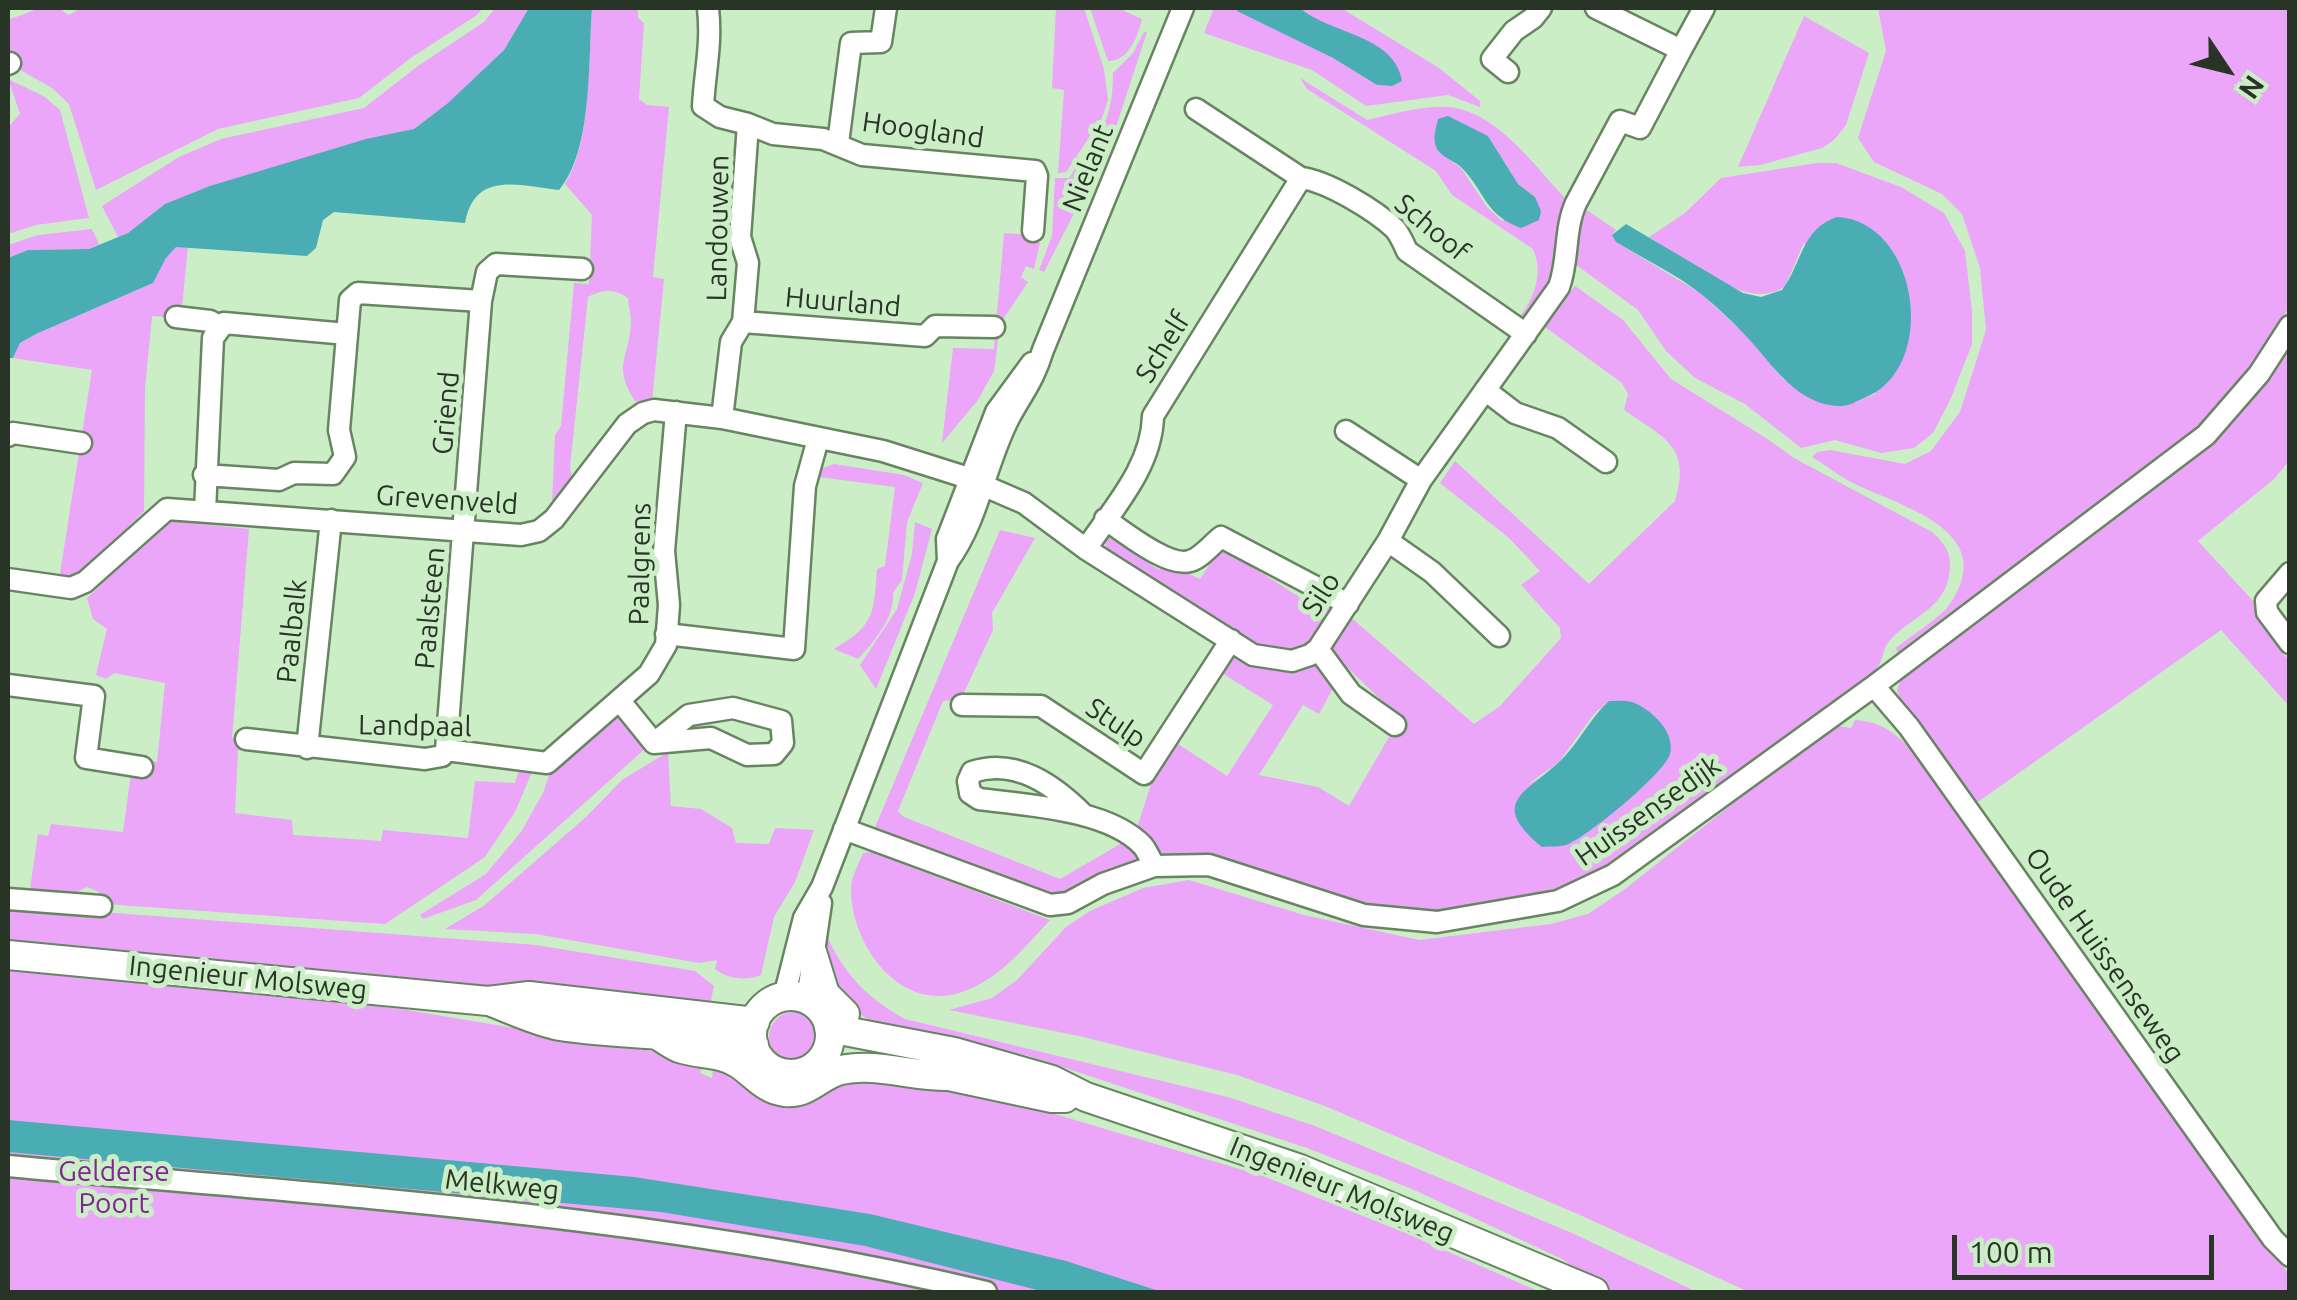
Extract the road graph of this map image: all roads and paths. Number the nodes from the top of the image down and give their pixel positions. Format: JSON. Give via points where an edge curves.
{"nodes":[{"id":1,"x":708,"y":8,"type":"edge"},
{"id":2,"x":886,"y":8,"type":"edge"},
{"id":3,"x":1183,"y":8,"type":"edge"},
{"id":4,"x":1541,"y":8,"type":"edge"},
{"id":5,"x":1596,"y":8,"type":"edge"},
{"id":6,"x":1704,"y":8,"type":"edge"},
{"id":7,"x":1682,"y":50,"type":"junction"},
{"id":8,"x":1508,"y":72,"type":"dead end"},
{"id":9,"x":1196,"y":109,"type":"dead end"},
{"id":10,"x":748,"y":124,"type":"junction"},
{"id":11,"x":838,"y":143,"type":"junction"},
{"id":12,"x":1301,"y":178,"type":"junction"},
{"id":13,"x":1033,"y":231,"type":"dead end"},
{"id":14,"x":582,"y":269,"type":"dead end"},
{"id":15,"x":482,"y":301,"type":"junction"},
{"id":16,"x":176,"y":317,"type":"dead end"},
{"id":17,"x":743,"y":322,"type":"junction"},
{"id":18,"x":219,"y":326,"type":"junction"},
{"id":19,"x":2290,"y":326,"type":"edge"},
{"id":20,"x":994,"y":327,"type":"dead end"},
{"id":21,"x":347,"y":334,"type":"junction"},
{"id":22,"x":1526,"y":334,"type":"junction"},
{"id":23,"x":1485,"y":390,"type":"junction"},
{"id":24,"x":676,"y":412,"type":"junction"},
{"id":25,"x":722,"y":418,"type":"junction"},
{"id":26,"x":1346,"y":431,"type":"dead end"},
{"id":27,"x":8,"y":437,"type":"edge"},
{"id":28,"x":818,"y":440,"type":"junction"},
{"id":29,"x":81,"y":444,"type":"dead end"},
{"id":30,"x":1606,"y":462,"type":"dead end"},
{"id":31,"x":204,"y":475,"type":"junction"},
{"id":32,"x":1420,"y":480,"type":"junction"},
{"id":33,"x":977,"y":482,"type":"junction"},
{"id":34,"x":205,"y":511,"type":"junction"},
{"id":35,"x":1105,"y":519,"type":"junction"},
{"id":36,"x":332,"y":520,"type":"junction"},
{"id":37,"x":464,"y":530,"type":"junction"},
{"id":38,"x":1388,"y":541,"type":"junction"},
{"id":39,"x":1086,"y":550,"type":"junction"},
{"id":40,"x":2290,"y":573,"type":"edge"},
{"id":41,"x":8,"y":580,"type":"edge"},
{"id":42,"x":1348,"y":604,"type":"junction"},
{"id":43,"x":666,"y":634,"type":"junction"},
{"id":44,"x":1498,"y":636,"type":"dead end"},
{"id":45,"x":1231,"y":640,"type":"junction"},
{"id":46,"x":2290,"y":643,"type":"edge"},
{"id":47,"x":1318,"y":649,"type":"junction"},
{"id":48,"x":8,"y":684,"type":"edge"},
{"id":49,"x":1874,"y":686,"type":"junction"},
{"id":50,"x":620,"y":700,"type":"junction"},
{"id":51,"x":962,"y":706,"type":"dead end"},
{"id":52,"x":1395,"y":725,"type":"dead end"},
{"id":53,"x":246,"y":740,"type":"dead end"},
{"id":54,"x":654,"y":744,"type":"junction"},
{"id":55,"x":308,"y":748,"type":"junction"},
{"id":56,"x":446,"y":750,"type":"junction"},
{"id":57,"x":142,"y":767,"type":"dead end"},
{"id":58,"x":1084,"y":815,"type":"junction"},
{"id":59,"x":844,"y":830,"type":"junction"},
{"id":60,"x":1154,"y":866,"type":"junction"},
{"id":61,"x":822,"y":887,"type":"junction"},
{"id":62,"x":8,"y":899,"type":"edge"},
{"id":63,"x":101,"y":906,"type":"dead end"},
{"id":64,"x":812,"y":952,"type":"junction"},
{"id":65,"x":8,"y":955,"type":"edge"},
{"id":66,"x":796,"y":998,"type":"junction"},
{"id":67,"x":488,"y":1001,"type":"junction"},
{"id":68,"x":754,"y":1033,"type":"junction"},
{"id":69,"x":659,"y":1036,"type":"junction"},
{"id":70,"x":827,"y":1042,"type":"junction"},
{"id":71,"x":951,"y":1064,"type":"junction"},
{"id":72,"x":8,"y":1166,"type":"edge"},
{"id":73,"x":2290,"y":1256,"type":"edge"},
{"id":74,"x":986,"y":1292,"type":"edge"},
{"id":75,"x":1594,"y":1292,"type":"edge"}],
"edges":[{"from":1,"to":10,"type":"street","name":"Landouwen","via":[[712,40],[704,106],[720,118]]},
{"from":2,"to":11,"type":"street","via":[[880,42],[851,43]]},
{"from":3,"to":33,"type":"street","name":"Nielant","via":[[1043,350],[996,412]]},
{"from":4,"to":8,"type":"street","via":[[1492,60]]},
{"from":5,"to":7,"type":"street"},
{"from":6,"to":7,"type":"street"},
{"from":7,"to":22,"type":"street","name":"Silo","via":[[1640,128],[1620,121],[1571,214],[1559,286]]},
{"from":9,"to":12,"type":"street","name":"Schoof"},
{"from":10,"to":11,"type":"street","name":"Hoogland"},
{"from":10,"to":17,"type":"street","name":"Landouwen","via":[[740,238],[748,262]]},
{"from":11,"to":13,"type":"street","name":"Hoogland","via":[[862,155],[1034,172]]},
{"from":12,"to":22,"type":"street","name":"Schoof","via":[[1320,180],[1382,220],[1407,251]]},
{"from":12,"to":35,"type":"street","name":"Schelf","via":[[1153,416],[1147,457]]},
{"from":14,"to":15,"type":"street","name":"Griend","via":[[496,264],[487,272]]},
{"from":15,"to":21,"type":"street","via":[[358,293],[350,300]]},
{"from":15,"to":37,"type":"street","name":"Griend"},
{"from":16,"to":18,"type":"street"},
{"from":17,"to":20,"type":"street","name":"Huurland","via":[[926,336],[935,326]]},
{"from":17,"to":25,"type":"street","name":"Landouwen","via":[[731,342]]},
{"from":18,"to":21,"type":"street"},
{"from":18,"to":31,"type":"street"},
{"from":19,"to":49,"type":"street","name":"Huissensedijk","via":[[2260,374],[2206,434]]},
{"from":21,"to":31,"type":"street","via":[[339,430],[346,456],[333,474],[294,473],[279,480]]},
{"from":22,"to":23,"type":"street","name":"Silo"},
{"from":23,"to":30,"type":"street"},
{"from":23,"to":32,"type":"street","name":"Silo"},
{"from":24,"to":25,"type":"street","name":"Grevenveld"},
{"from":24,"to":37,"type":"street","name":"Grevenveld","via":[[643,412],[627,424],[538,532]]},
{"from":24,"to":43,"type":"street","name":"Paalgrens","via":[[664,551]]},
{"from":25,"to":28,"type":"street","name":"Grevenveld"},
{"from":26,"to":32,"type":"street"},
{"from":27,"to":29,"type":"street"},
{"from":28,"to":33,"type":"street","name":"Grevenveld","via":[[888,452]]},
{"from":28,"to":43,"type":"street","via":[[805,486],[794,649]]},
{"from":31,"to":34,"type":"street"},
{"from":32,"to":38,"type":"street","name":"Silo"},
{"from":33,"to":39,"type":"street","name":"Silo","via":[[1024,503]]},
{"from":33,"to":59,"type":"street","name":"Nielant","via":[[947,539],[948,561]]},
{"from":34,"to":36,"type":"street","name":"Grevenveld"},
{"from":34,"to":41,"type":"street","name":"Grevenveld","via":[[166,509],[71,588]]},
{"from":35,"to":39,"type":"street","name":"Schelf"},
{"from":35,"to":42,"type":"street","via":[[1182,562],[1193,561],[1221,537]]},
{"from":36,"to":37,"type":"street","name":"Grevenveld"},
{"from":36,"to":55,"type":"street","name":"Paalbalk"},
{"from":37,"to":56,"type":"street","name":"Paalsteen"},
{"from":38,"to":42,"type":"street","name":"Silo"},
{"from":38,"to":44,"type":"street","via":[[1432,572]]},
{"from":39,"to":45,"type":"street","name":"Silo"},
{"from":40,"to":46,"type":"street","via":[[2266,601]]},
{"from":42,"to":47,"type":"street","name":"Silo"},
{"from":43,"to":50,"type":"street","name":"Paalgrens","via":[[649,674]]},
{"from":45,"to":47,"type":"street","name":"Silo","via":[[1271,660],[1292,661]]},
{"from":45,"to":51,"type":"street","name":"Stulp","via":[[1144,774],[1041,706]]},
{"from":47,"to":52,"type":"street","via":[[1351,694]]},
{"from":48,"to":57,"type":"street","via":[[95,686],[86,758]]},
{"from":49,"to":60,"type":"street","name":"Huissensedijk","via":[[1613,874],[1558,901],[1438,922],[1318,903],[1210,866]]},
{"from":49,"to":73,"type":"street","name":"Oude Huissenseweg"},
{"from":50,"to":54,"type":"street"},
{"from":50,"to":56,"type":"street","name":"Landpaal","via":[[546,763]]},
{"from":53,"to":55,"type":"street","name":"Landpaal"},
{"from":54,"to":54,"type":"street","via":[[712,738],[747,755],[774,754],[782,743],[781,721],[733,708],[689,715]]},
{"from":55,"to":56,"type":"street","name":"Landpaal","via":[[425,760]]},
{"from":58,"to":58,"type":"street","via":[[978,798],[968,781],[983,768],[1031,774]]},
{"from":58,"to":60,"type":"street","via":[[1144,846]]},
{"from":59,"to":60,"type":"street","name":"Huissensedijk","via":[[1050,905],[1068,904]]},
{"from":59,"to":61,"type":"street","name":"Nielant"},
{"from":61,"to":64,"type":"street","name":"Nielant"},
{"from":61,"to":66,"type":"street","name":"Nielant","via":[[804,918]]},
{"from":62,"to":63,"type":"street"},
{"from":64,"to":66,"type":"street","name":"Nielant"},
{"from":64,"to":71,"type":"main road","via":[[825,994],[847,1016],[937,1042]]},
{"from":65,"to":67,"type":"main road","name":"Ingenieur Molsweg"},
{"from":66,"to":68,"type":"main road","via":[[766,1006]]},
{"from":66,"to":70,"type":"main road","via":[[825,1016]]},
{"from":67,"to":68,"type":"main road","name":"Ingenieur Molsweg","via":[[529,996]]},
{"from":67,"to":69,"type":"main road","name":"Ingenieur Molsweg","via":[[556,1025]]},
{"from":68,"to":69,"type":"main road","name":"Ingenieur Molsweg"},
{"from":68,"to":70,"type":"main road","via":[[759,1056],[779,1072],[805,1072]]},
{"from":69,"to":71,"type":"main road","via":[[737,1063],[760,1083],[786,1093],[811,1088],[836,1070],[926,1076]]},
{"from":70,"to":71,"type":"main road","name":"Ingenieur Molsweg"},
{"from":71,"to":75,"type":"main road","name":"Ingenieur Molsweg","via":[[1052,1098],[1086,1097],[1300,1169]]},
{"from":72,"to":74,"type":"street","name":"Melkweg","via":[[696,1235]]}]}
